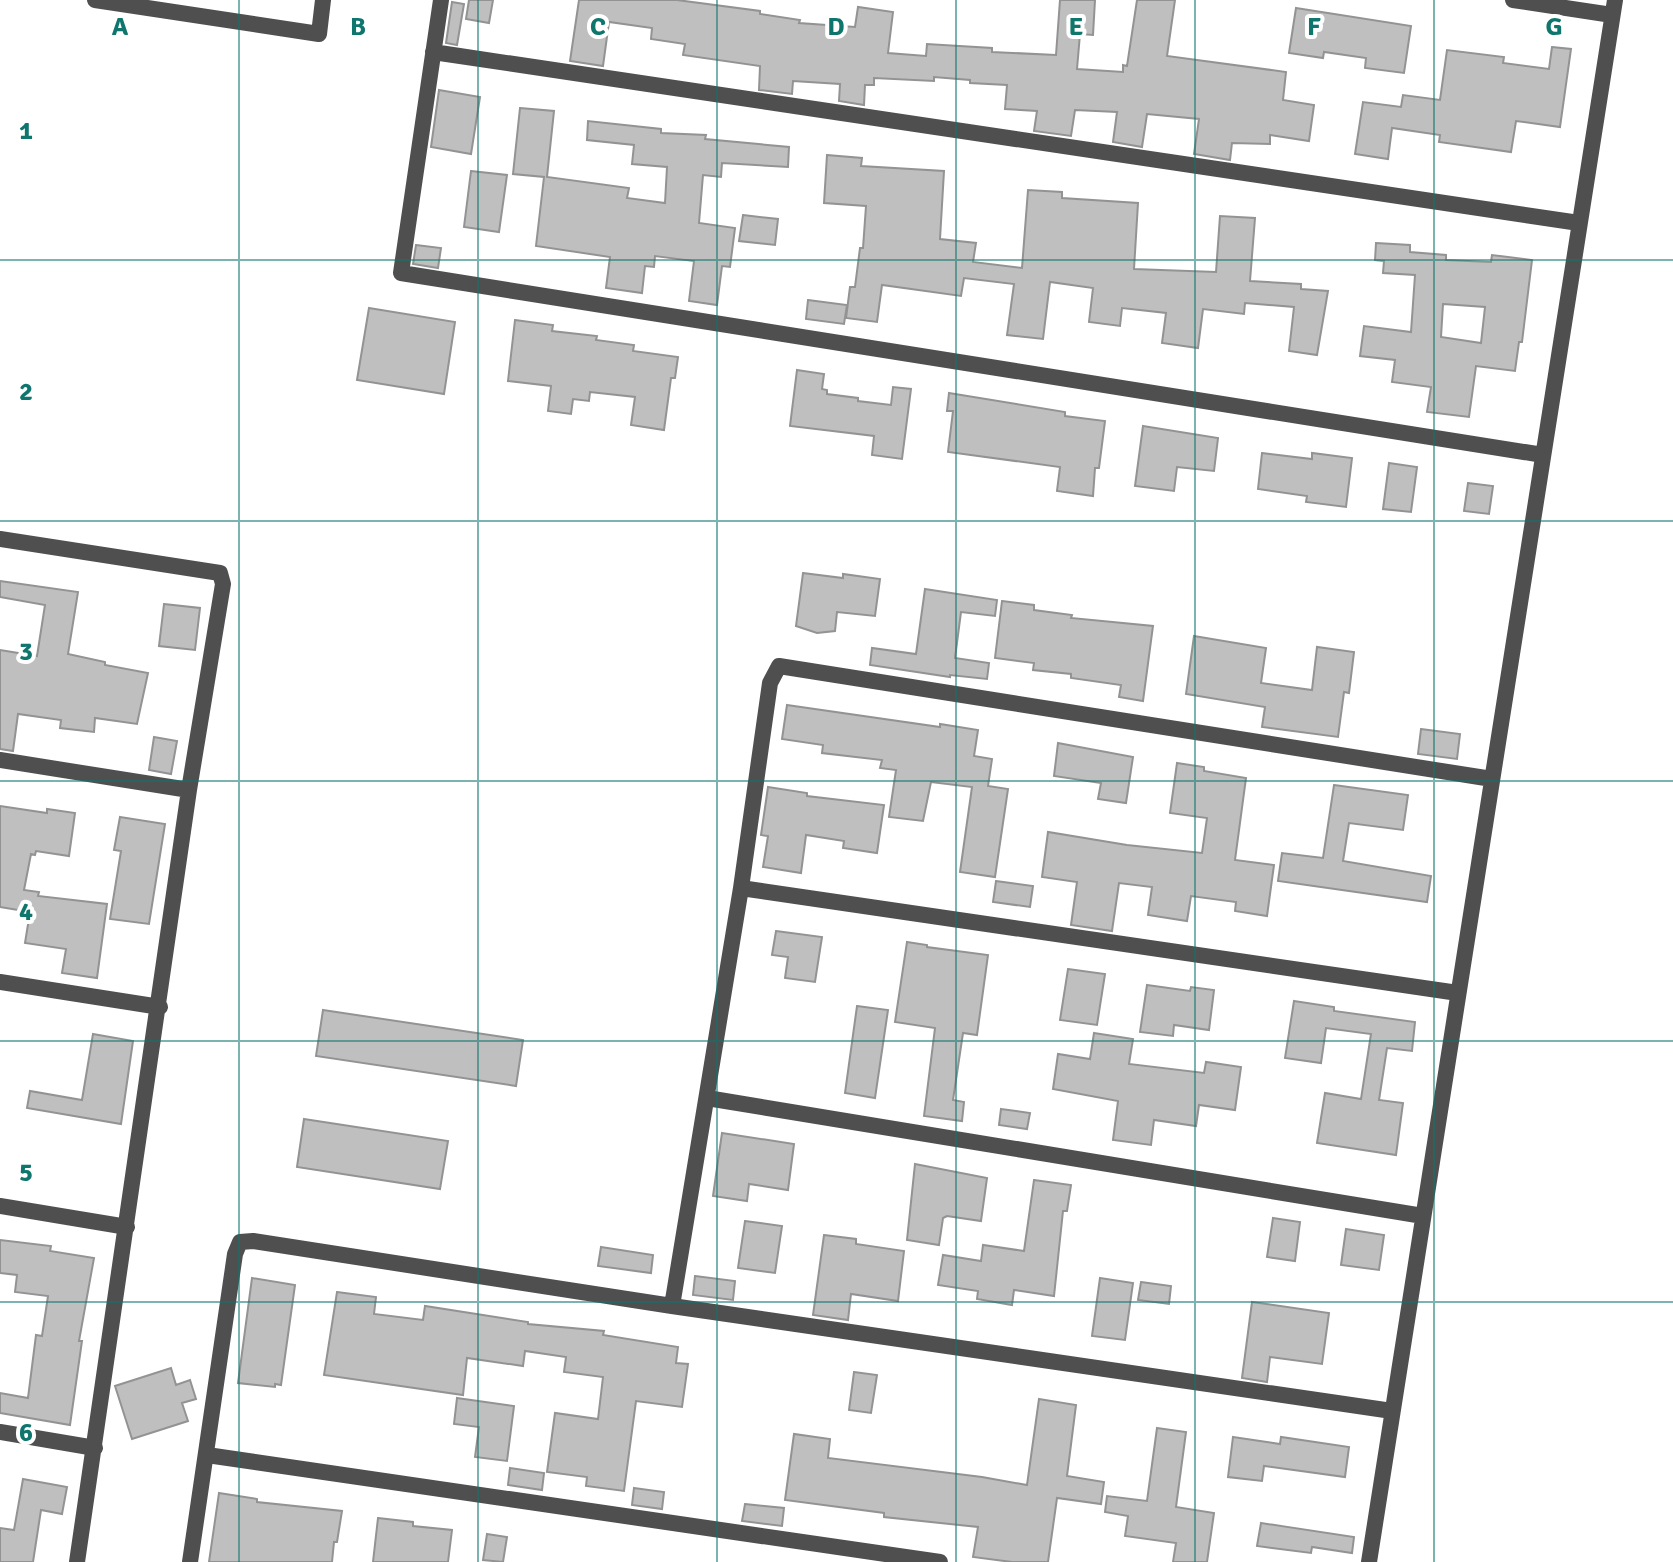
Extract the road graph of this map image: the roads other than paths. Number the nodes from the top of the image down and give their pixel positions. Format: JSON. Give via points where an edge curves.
{"nodes":[{"id":1,"x":95,"y":0,"type":"edge"},
{"id":2,"x":323,"y":0,"type":"edge"},
{"id":3,"x":441,"y":0,"type":"edge"},
{"id":4,"x":1513,"y":0,"type":"edge"},
{"id":5,"x":1614,"y":8,"type":"edge"},
{"id":6,"x":433,"y":52,"type":"junction"},
{"id":7,"x":1579,"y":223,"type":"junction"},
{"id":8,"x":1543,"y":455,"type":"junction"},
{"id":9,"x":0,"y":539,"type":"edge"},
{"id":10,"x":0,"y":760,"type":"edge"},
{"id":11,"x":1492,"y":779,"type":"junction"},
{"id":12,"x":189,"y":790,"type":"junction"},
{"id":13,"x":741,"y":888,"type":"junction"},
{"id":14,"x":0,"y":982,"type":"edge"},
{"id":15,"x":1458,"y":993,"type":"junction"},
{"id":16,"x":160,"y":1007,"type":"junction"},
{"id":17,"x":707,"y":1098,"type":"junction"},
{"id":18,"x":0,"y":1206,"type":"edge"},
{"id":19,"x":1423,"y":1216,"type":"junction"},
{"id":20,"x":127,"y":1227,"type":"junction"},
{"id":21,"x":672,"y":1306,"type":"junction"},
{"id":22,"x":1392,"y":1411,"type":"junction"},
{"id":23,"x":0,"y":1432,"type":"edge"},
{"id":24,"x":95,"y":1448,"type":"junction"},
{"id":25,"x":207,"y":1455,"type":"junction"},
{"id":26,"x":77,"y":1562,"type":"edge"},
{"id":27,"x":190,"y":1562,"type":"edge"},
{"id":28,"x":940,"y":1562,"type":"edge"},
{"id":29,"x":1369,"y":1562,"type":"edge"}],
"edges":[{"from":1,"to":2,"type":"street","via":[[319,34]]},
{"from":3,"to":6,"type":"street"},
{"from":4,"to":5,"type":"street"},
{"from":5,"to":7,"type":"street"},
{"from":6,"to":7,"type":"street"},
{"from":6,"to":8,"type":"street","via":[[401,273]]},
{"from":7,"to":8,"type":"street"},
{"from":8,"to":11,"type":"street"},
{"from":9,"to":12,"type":"street","via":[[220,573],[223,584]]},
{"from":10,"to":12,"type":"street"},
{"from":11,"to":13,"type":"street","via":[[779,666],[770,683]]},
{"from":11,"to":15,"type":"street"},
{"from":12,"to":16,"type":"street"},
{"from":13,"to":15,"type":"street"},
{"from":13,"to":17,"type":"street"},
{"from":14,"to":16,"type":"street"},
{"from":15,"to":19,"type":"street"},
{"from":16,"to":20,"type":"street"},
{"from":17,"to":19,"type":"street"},
{"from":17,"to":21,"type":"street"},
{"from":18,"to":20,"type":"street"},
{"from":19,"to":22,"type":"street"},
{"from":20,"to":24,"type":"street"},
{"from":21,"to":22,"type":"street"},
{"from":21,"to":25,"type":"street","via":[[240,1242]]},
{"from":22,"to":29,"type":"street"},
{"from":23,"to":24,"type":"street"},
{"from":24,"to":26,"type":"street"},
{"from":25,"to":27,"type":"street"},
{"from":25,"to":28,"type":"street"}]}
